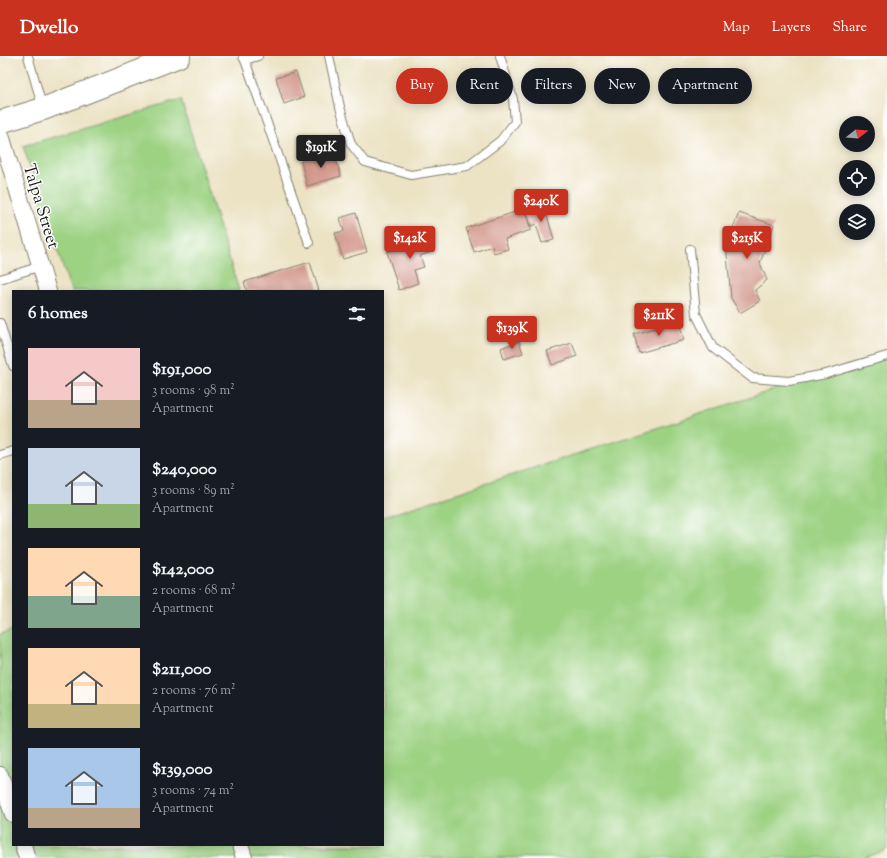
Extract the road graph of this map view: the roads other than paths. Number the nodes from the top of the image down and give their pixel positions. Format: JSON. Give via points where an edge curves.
{"nodes":[{"id":1,"x":28,"y":56,"type":"edge"},
{"id":2,"x":179,"y":56,"type":"edge"},
{"id":3,"x":258,"y":56,"type":"edge"},
{"id":4,"x":329,"y":56,"type":"edge"},
{"id":5,"x":500,"y":56,"type":"edge"},
{"id":6,"x":244,"y":58,"type":"edge"},
{"id":7,"x":43,"y":109,"type":"junction"},
{"id":8,"x":0,"y":122,"type":"edge"},
{"id":9,"x":0,"y":132,"type":"edge"},
{"id":10,"x":310,"y":243,"type":"dead end"},
{"id":11,"x":690,"y":249,"type":"dead end"},
{"id":12,"x":41,"y":266,"type":"junction"},
{"id":13,"x":0,"y":279,"type":"edge"},
{"id":14,"x":48,"y":290,"type":"edge"},
{"id":15,"x":0,"y":323,"type":"edge"},
{"id":16,"x":887,"y":356,"type":"edge"},
{"id":17,"x":12,"y":363,"type":"edge"},
{"id":18,"x":12,"y":451,"type":"edge"},
{"id":19,"x":0,"y":455,"type":"edge"},
{"id":20,"x":0,"y":775,"type":"edge"},
{"id":21,"x":12,"y":811,"type":"edge"},
{"id":22,"x":23,"y":846,"type":"edge"},
{"id":23,"x":240,"y":846,"type":"edge"},
{"id":24,"x":27,"y":858,"type":"edge"},
{"id":25,"x":244,"y":858,"type":"edge"}],
"edges":[{"from":1,"to":7,"type":"lane"},
{"from":2,"to":7,"type":"main road"},
{"from":3,"to":6,"type":"lane"},
{"from":4,"to":5,"type":"lane","via":[[351,144],[365,162],[411,175],[467,166],[500,141],[515,122],[513,99]]},
{"from":6,"to":10,"type":"lane"},
{"from":7,"to":8,"type":"main road"},
{"from":9,"to":12,"type":"street","name":"Talpa Street"},
{"from":11,"to":16,"type":"lane","via":[[696,314],[713,348],[752,378],[789,381],[826,374]]},
{"from":12,"to":13,"type":"lane"},
{"from":12,"to":14,"type":"street","name":"Talpa Street"},
{"from":15,"to":17,"type":"lane"},
{"from":18,"to":19,"type":"lane"},
{"from":20,"to":21,"type":"street"},
{"from":22,"to":24,"type":"street"},
{"from":23,"to":25,"type":"street"}]}
